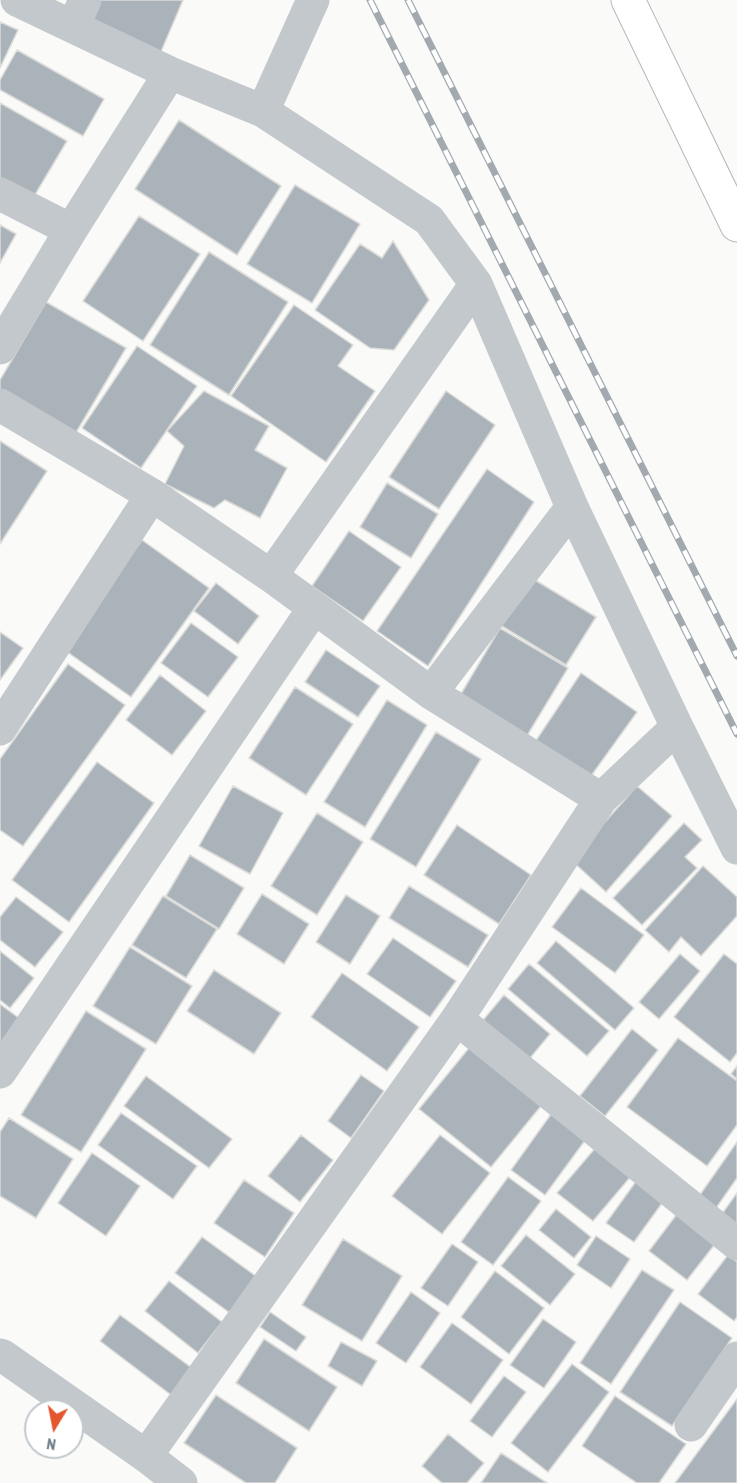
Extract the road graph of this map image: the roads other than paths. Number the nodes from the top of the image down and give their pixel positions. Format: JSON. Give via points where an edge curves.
{"nodes":[{"id":1,"x":17,"y":0,"type":"edge"},
{"id":2,"x":313,"y":0,"type":"edge"},
{"id":3,"x":628,"y":0,"type":"edge"},
{"id":4,"x":79,"y":14,"type":"edge"},
{"id":5,"x":170,"y":73,"type":"junction"},
{"id":6,"x":263,"y":111,"type":"junction"},
{"id":7,"x":0,"y":194,"type":"edge"},
{"id":8,"x":737,"y":225,"type":"edge"},
{"id":9,"x":71,"y":230,"type":"junction"},
{"id":10,"x":476,"y":284,"type":"junction"},
{"id":11,"x":0,"y":348,"type":"edge"},
{"id":12,"x":0,"y":405,"type":"edge"},
{"id":13,"x":152,"y":495,"type":"junction"},
{"id":14,"x":572,"y":507,"type":"junction"},
{"id":15,"x":270,"y":576,"type":"junction"},
{"id":16,"x":314,"y":608,"type":"junction"},
{"id":17,"x":431,"y":693,"type":"junction"},
{"id":18,"x":677,"y":727,"type":"junction"},
{"id":19,"x":0,"y":729,"type":"edge"},
{"id":20,"x":601,"y":799,"type":"junction"},
{"id":21,"x":737,"y":848,"type":"edge"},
{"id":22,"x":457,"y":1019,"type":"junction"},
{"id":23,"x":0,"y":1072,"type":"edge"},
{"id":24,"x":737,"y":1244,"type":"edge"},
{"id":25,"x":0,"y":1355,"type":"edge"},
{"id":26,"x":737,"y":1358,"type":"edge"},
{"id":27,"x":691,"y":1425,"type":"dead end"},
{"id":28,"x":146,"y":1456,"type":"junction"},
{"id":29,"x":181,"y":1483,"type":"edge"}],
"edges":[{"from":1,"to":4,"type":"street"},
{"from":2,"to":6,"type":"street"},
{"from":3,"to":8,"type":"highway"},
{"from":4,"to":5,"type":"street"},
{"from":5,"to":6,"type":"street"},
{"from":5,"to":9,"type":"street"},
{"from":6,"to":10,"type":"street","via":[[429,220]]},
{"from":7,"to":9,"type":"street"},
{"from":9,"to":11,"type":"street"},
{"from":10,"to":14,"type":"street"},
{"from":10,"to":15,"type":"street"},
{"from":12,"to":13,"type":"street"},
{"from":13,"to":15,"type":"street"},
{"from":13,"to":19,"type":"street"},
{"from":14,"to":17,"type":"street"},
{"from":14,"to":18,"type":"street"},
{"from":15,"to":16,"type":"street"},
{"from":16,"to":17,"type":"street"},
{"from":16,"to":23,"type":"street"},
{"from":17,"to":20,"type":"street"},
{"from":18,"to":20,"type":"street"},
{"from":18,"to":21,"type":"street"},
{"from":20,"to":22,"type":"street"},
{"from":22,"to":24,"type":"street"},
{"from":22,"to":28,"type":"street"},
{"from":25,"to":28,"type":"street"},
{"from":26,"to":27,"type":"street"},
{"from":28,"to":29,"type":"street"}]}
